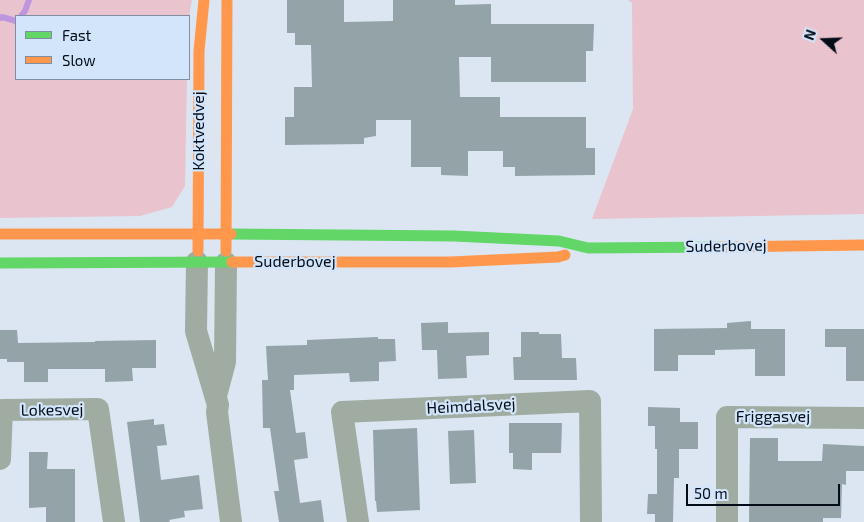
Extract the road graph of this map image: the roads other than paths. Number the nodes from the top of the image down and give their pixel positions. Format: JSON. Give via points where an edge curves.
{"nodes":[{"id":1,"x":204,"y":0,"type":"edge"},
{"id":2,"x":227,"y":0,"type":"edge"},
{"id":3,"x":0,"y":234,"type":"edge"},
{"id":4,"x":198,"y":234,"type":"junction"},
{"id":5,"x":226,"y":234,"type":"junction"},
{"id":6,"x":864,"y":244,"type":"edge"},
{"id":7,"x":588,"y":248,"type":"junction"},
{"id":8,"x":198,"y":262,"type":"junction"},
{"id":9,"x":0,"y":263,"type":"edge"},
{"id":10,"x":226,"y":263,"type":"junction"},
{"id":11,"x":216,"y":397,"type":"junction"},
{"id":12,"x":864,"y":418,"type":"edge"},
{"id":13,"x":0,"y":459,"type":"edge"},
{"id":14,"x":114,"y":522,"type":"edge"},
{"id":15,"x":231,"y":522,"type":"edge"},
{"id":16,"x":358,"y":522,"type":"edge"},
{"id":17,"x":591,"y":522,"type":"edge"},
{"id":18,"x":727,"y":522,"type":"edge"}],
"edges":[{"from":1,"to":4,"type":"street","name":"Koktvedvej","via":[[199,51]]},
{"from":2,"to":5,"type":"street","name":"Koktvedvej"},
{"from":3,"to":4,"type":"street","name":"Suderbovej"},
{"from":4,"to":5,"type":"street","name":"Suderbovej"},
{"from":4,"to":8,"type":"street","name":"Koktvedvej"},
{"from":5,"to":7,"type":"street","name":"Suderbovej","via":[[473,237],[558,241]]},
{"from":5,"to":10,"type":"street","name":"Koktvedvej"},
{"from":6,"to":7,"type":"street","name":"Suderbovej"},
{"from":7,"to":10,"type":"street","name":"Suderbovej","via":[[558,257],[459,262]]},
{"from":8,"to":9,"type":"street","name":"Suderbovej"},
{"from":8,"to":10,"type":"street","name":"Suderbovej"},
{"from":8,"to":11,"type":"street","via":[[196,332]]},
{"from":10,"to":11,"type":"street","via":[[225,362]]},
{"from":11,"to":15,"type":"street"},
{"from":12,"to":18,"type":"street","name":"Friggasvej","via":[[727,417]]},
{"from":13,"to":14,"type":"street","name":"Lokesvej","via":[[2,410],[98,409]]},
{"from":16,"to":17,"type":"street","name":"Heimdalsvej","via":[[342,412],[590,401]]}]}
